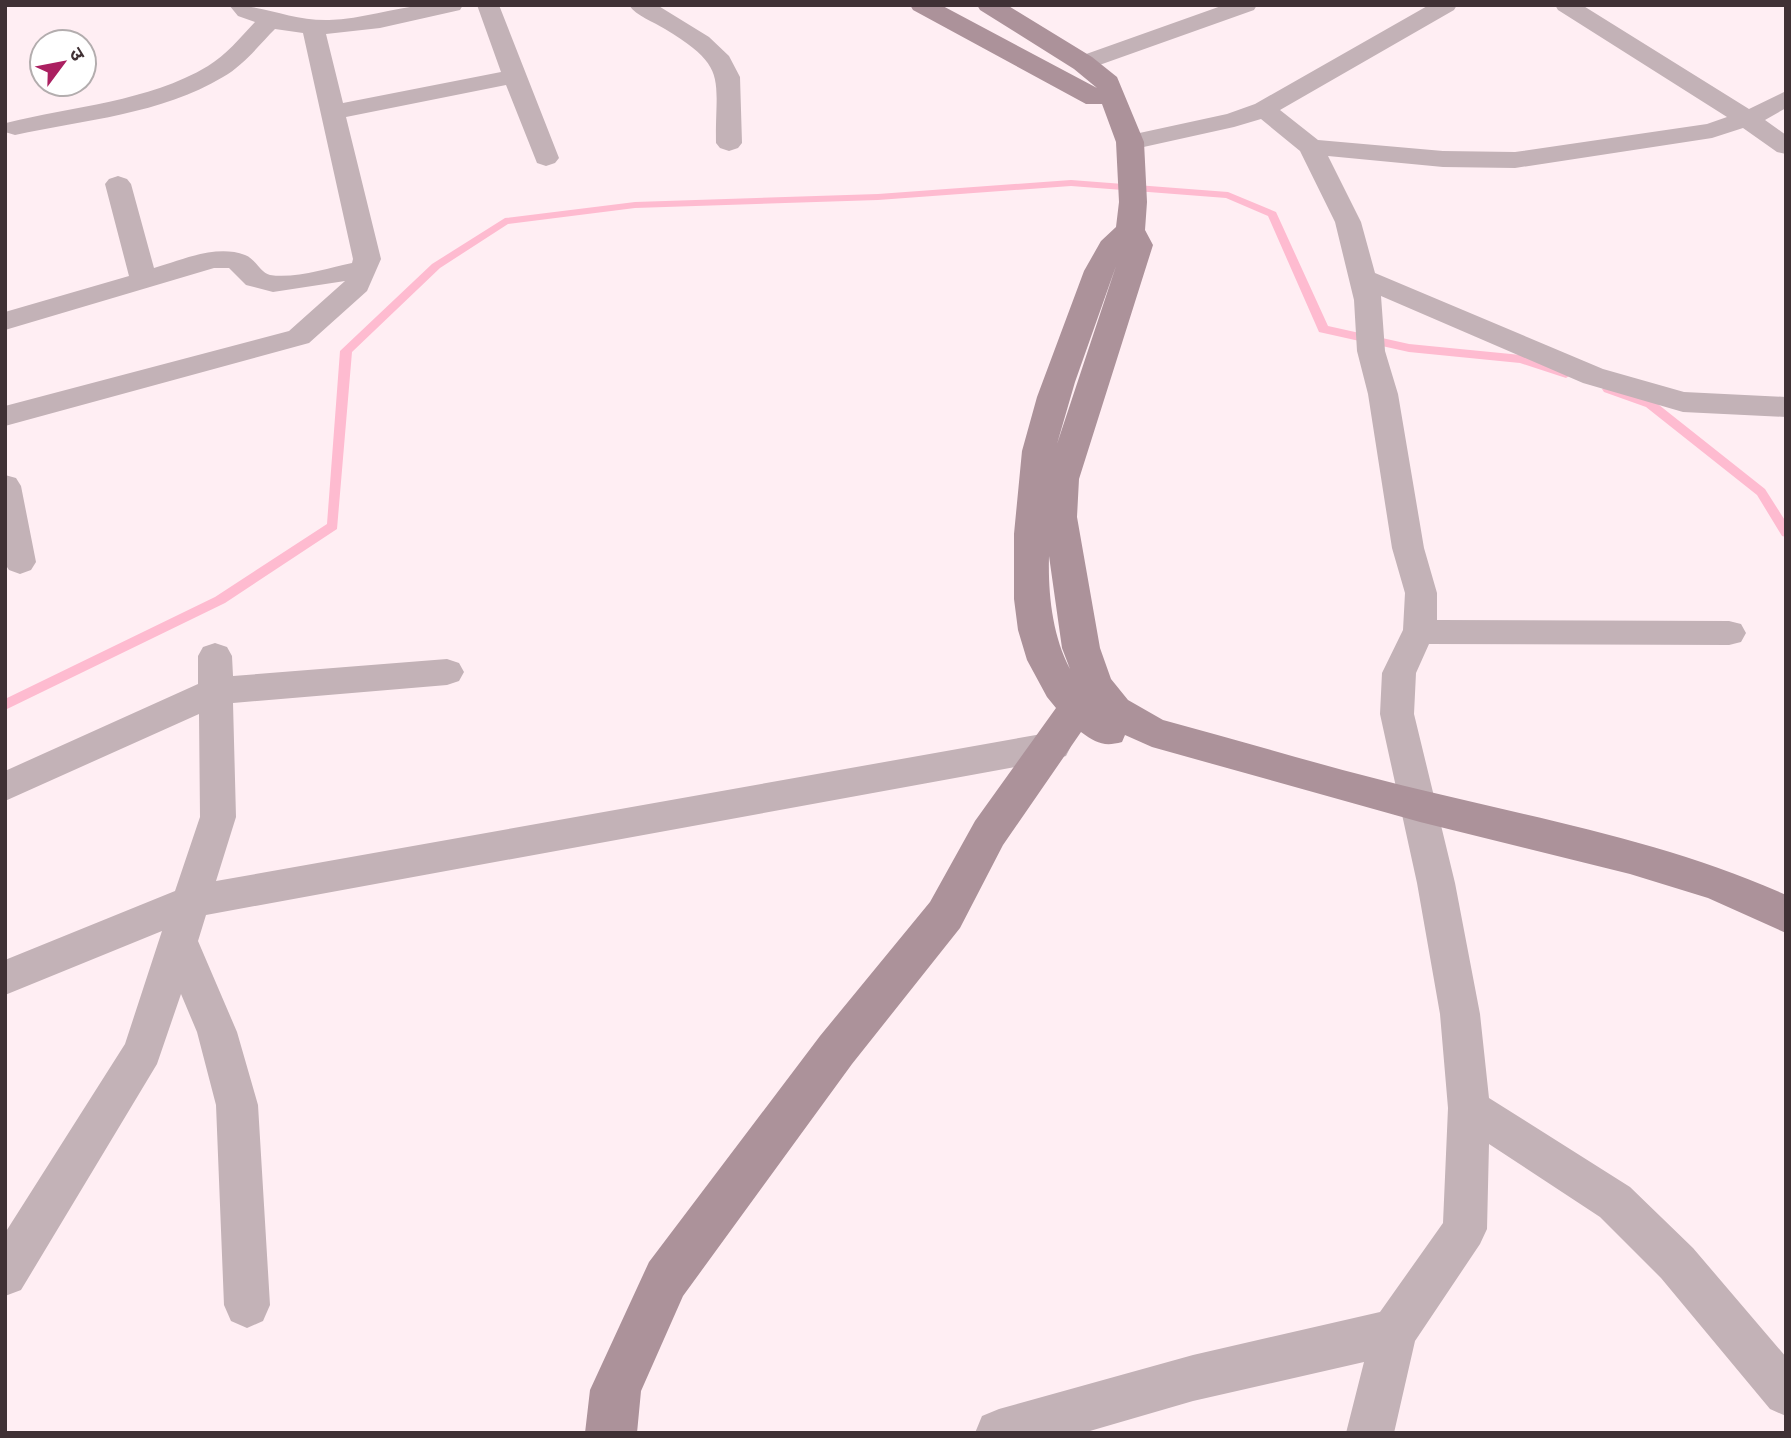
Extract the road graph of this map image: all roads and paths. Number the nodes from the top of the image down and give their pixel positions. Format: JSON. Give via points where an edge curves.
{"nodes":[{"id":1,"x":240,"y":5,"type":"edge"},
{"id":2,"x":452,"y":5,"type":"edge"},
{"id":3,"x":488,"y":5,"type":"edge"},
{"id":4,"x":640,"y":5,"type":"edge"},
{"id":5,"x":922,"y":5,"type":"edge"},
{"id":6,"x":989,"y":5,"type":"edge"},
{"id":7,"x":1246,"y":5,"type":"edge"},
{"id":8,"x":1446,"y":5,"type":"edge"},
{"id":9,"x":1566,"y":5,"type":"edge"},
{"id":10,"x":270,"y":21,"type":"junction"},
{"id":11,"x":313,"y":28,"type":"junction"},
{"id":12,"x":1083,"y":63,"type":"junction"},
{"id":13,"x":515,"y":75,"type":"junction"},
{"id":14,"x":1786,"y":98,"type":"edge"},
{"id":15,"x":1119,"y":110,"type":"junction"},
{"id":16,"x":1264,"y":110,"type":"junction"},
{"id":17,"x":333,"y":112,"type":"junction"},
{"id":18,"x":1747,"y":119,"type":"junction"},
{"id":19,"x":15,"y":128,"type":"dead end"},
{"id":20,"x":729,"y":143,"type":"dead end"},
{"id":21,"x":1311,"y":147,"type":"junction"},
{"id":22,"x":1786,"y":147,"type":"edge"},
{"id":23,"x":1130,"y":154,"type":"junction"},
{"id":24,"x":546,"y":158,"type":"dead end"},
{"id":25,"x":118,"y":184,"type":"dead end"},
{"id":26,"x":363,"y":269,"type":"junction"},
{"id":27,"x":144,"y":281,"type":"junction"},
{"id":28,"x":1366,"y":289,"type":"junction"},
{"id":29,"x":5,"y":321,"type":"edge"},
{"id":30,"x":1786,"y":407,"type":"edge"},
{"id":31,"x":5,"y":416,"type":"edge"},
{"id":32,"x":5,"y":486,"type":"edge"},
{"id":33,"x":20,"y":562,"type":"dead end"},
{"id":34,"x":1420,"y":632,"type":"junction"},
{"id":35,"x":1729,"y":633,"type":"dead end"},
{"id":36,"x":447,"y":672,"type":"dead end"},
{"id":37,"x":216,"y":673,"type":"junction"},
{"id":38,"x":1086,"y":696,"type":"junction"},
{"id":39,"x":1053,"y":746,"type":"junction"},
{"id":40,"x":5,"y":787,"type":"edge"},
{"id":41,"x":1423,"y":820,"type":"junction"},
{"id":42,"x":1786,"y":915,"type":"edge"},
{"id":43,"x":184,"y":921,"type":"junction"},
{"id":44,"x":1786,"y":940,"type":"edge"},
{"id":45,"x":5,"y":978,"type":"edge"},
{"id":46,"x":1469,"y":1108,"type":"junction"},
{"id":47,"x":5,"y":1274,"type":"edge"},
{"id":48,"x":247,"y":1305,"type":"dead end"},
{"id":49,"x":1394,"y":1332,"type":"junction"},
{"id":50,"x":1786,"y":1393,"type":"edge"},
{"id":51,"x":611,"y":1433,"type":"edge"},
{"id":52,"x":999,"y":1433,"type":"edge"},
{"id":53,"x":1370,"y":1433,"type":"edge"}],
"edges":[{"from":1,"to":10,"type":"street"},
{"from":2,"to":11,"type":"street","via":[[389,20]]},
{"from":3,"to":13,"type":"street"},
{"from":4,"to":20,"type":"street","via":[[712,53],[728,74]]},
{"from":5,"to":15,"type":"street"},
{"from":6,"to":12,"type":"street"},
{"from":7,"to":12,"type":"street"},
{"from":8,"to":16,"type":"street"},
{"from":9,"to":18,"type":"street"},
{"from":10,"to":11,"type":"street"},
{"from":10,"to":19,"type":"street","via":[[218,71],[189,86]]},
{"from":11,"to":17,"type":"street"},
{"from":12,"to":15,"type":"street","via":[[1108,83]]},
{"from":13,"to":17,"type":"street"},
{"from":13,"to":24,"type":"street"},
{"from":14,"to":18,"type":"street"},
{"from":15,"to":23,"type":"street"},
{"from":16,"to":21,"type":"street"},
{"from":16,"to":23,"type":"street"},
{"from":17,"to":26,"type":"street","via":[[367,259]]},
{"from":18,"to":21,"type":"street","via":[[1712,131],[1515,160],[1443,159]]},
{"from":18,"to":22,"type":"street"},
{"from":21,"to":28,"type":"street","via":[[1348,222]]},
{"from":23,"to":38,"type":"street","via":[[1132,216],[1104,262],[1040,445],[1029,558],[1036,635],[1056,680]]},
{"from":25,"to":27,"type":"street"},
{"from":26,"to":27,"type":"street","via":[[276,284],[261,282],[239,260],[229,258]]},
{"from":26,"to":31,"type":"street","via":[[357,285],[299,337]]},
{"from":27,"to":29,"type":"street"},
{"from":28,"to":30,"type":"street","via":[[1593,376],[1683,402]]},
{"from":28,"to":34,"type":"street","via":[[1371,351],[1383,394],[1408,548],[1421,593]]},
{"from":32,"to":33,"type":"street"},
{"from":34,"to":35,"type":"street"},
{"from":34,"to":41,"type":"street","via":[[1399,673],[1397,714]]},
{"from":36,"to":37,"type":"street"},
{"from":37,"to":40,"type":"street"},
{"from":37,"to":43,"type":"street","via":[[218,817]]},
{"from":38,"to":39,"type":"street"},
{"from":38,"to":41,"type":"street","via":[[1152,732]]},
{"from":39,"to":43,"type":"street"},
{"from":39,"to":51,"type":"street","via":[[989,833],[945,915],[836,1050],[666,1279],[616,1390]]},
{"from":41,"to":42,"type":"street","via":[[1643,861],[1718,884]]},
{"from":41,"to":44,"type":"street","via":[[1713,906]]},
{"from":41,"to":46,"type":"street","via":[[1460,1014]]},
{"from":43,"to":45,"type":"street"},
{"from":43,"to":47,"type":"street","via":[[143,1051]]},
{"from":43,"to":48,"type":"street","via":[[237,1105]]},
{"from":46,"to":49,"type":"street","via":[[1465,1229]]},
{"from":46,"to":50,"type":"street","via":[[1615,1202],[1677,1263]]},
{"from":49,"to":52,"type":"street","via":[[1193,1378]]},
{"from":49,"to":53,"type":"street"}]}
